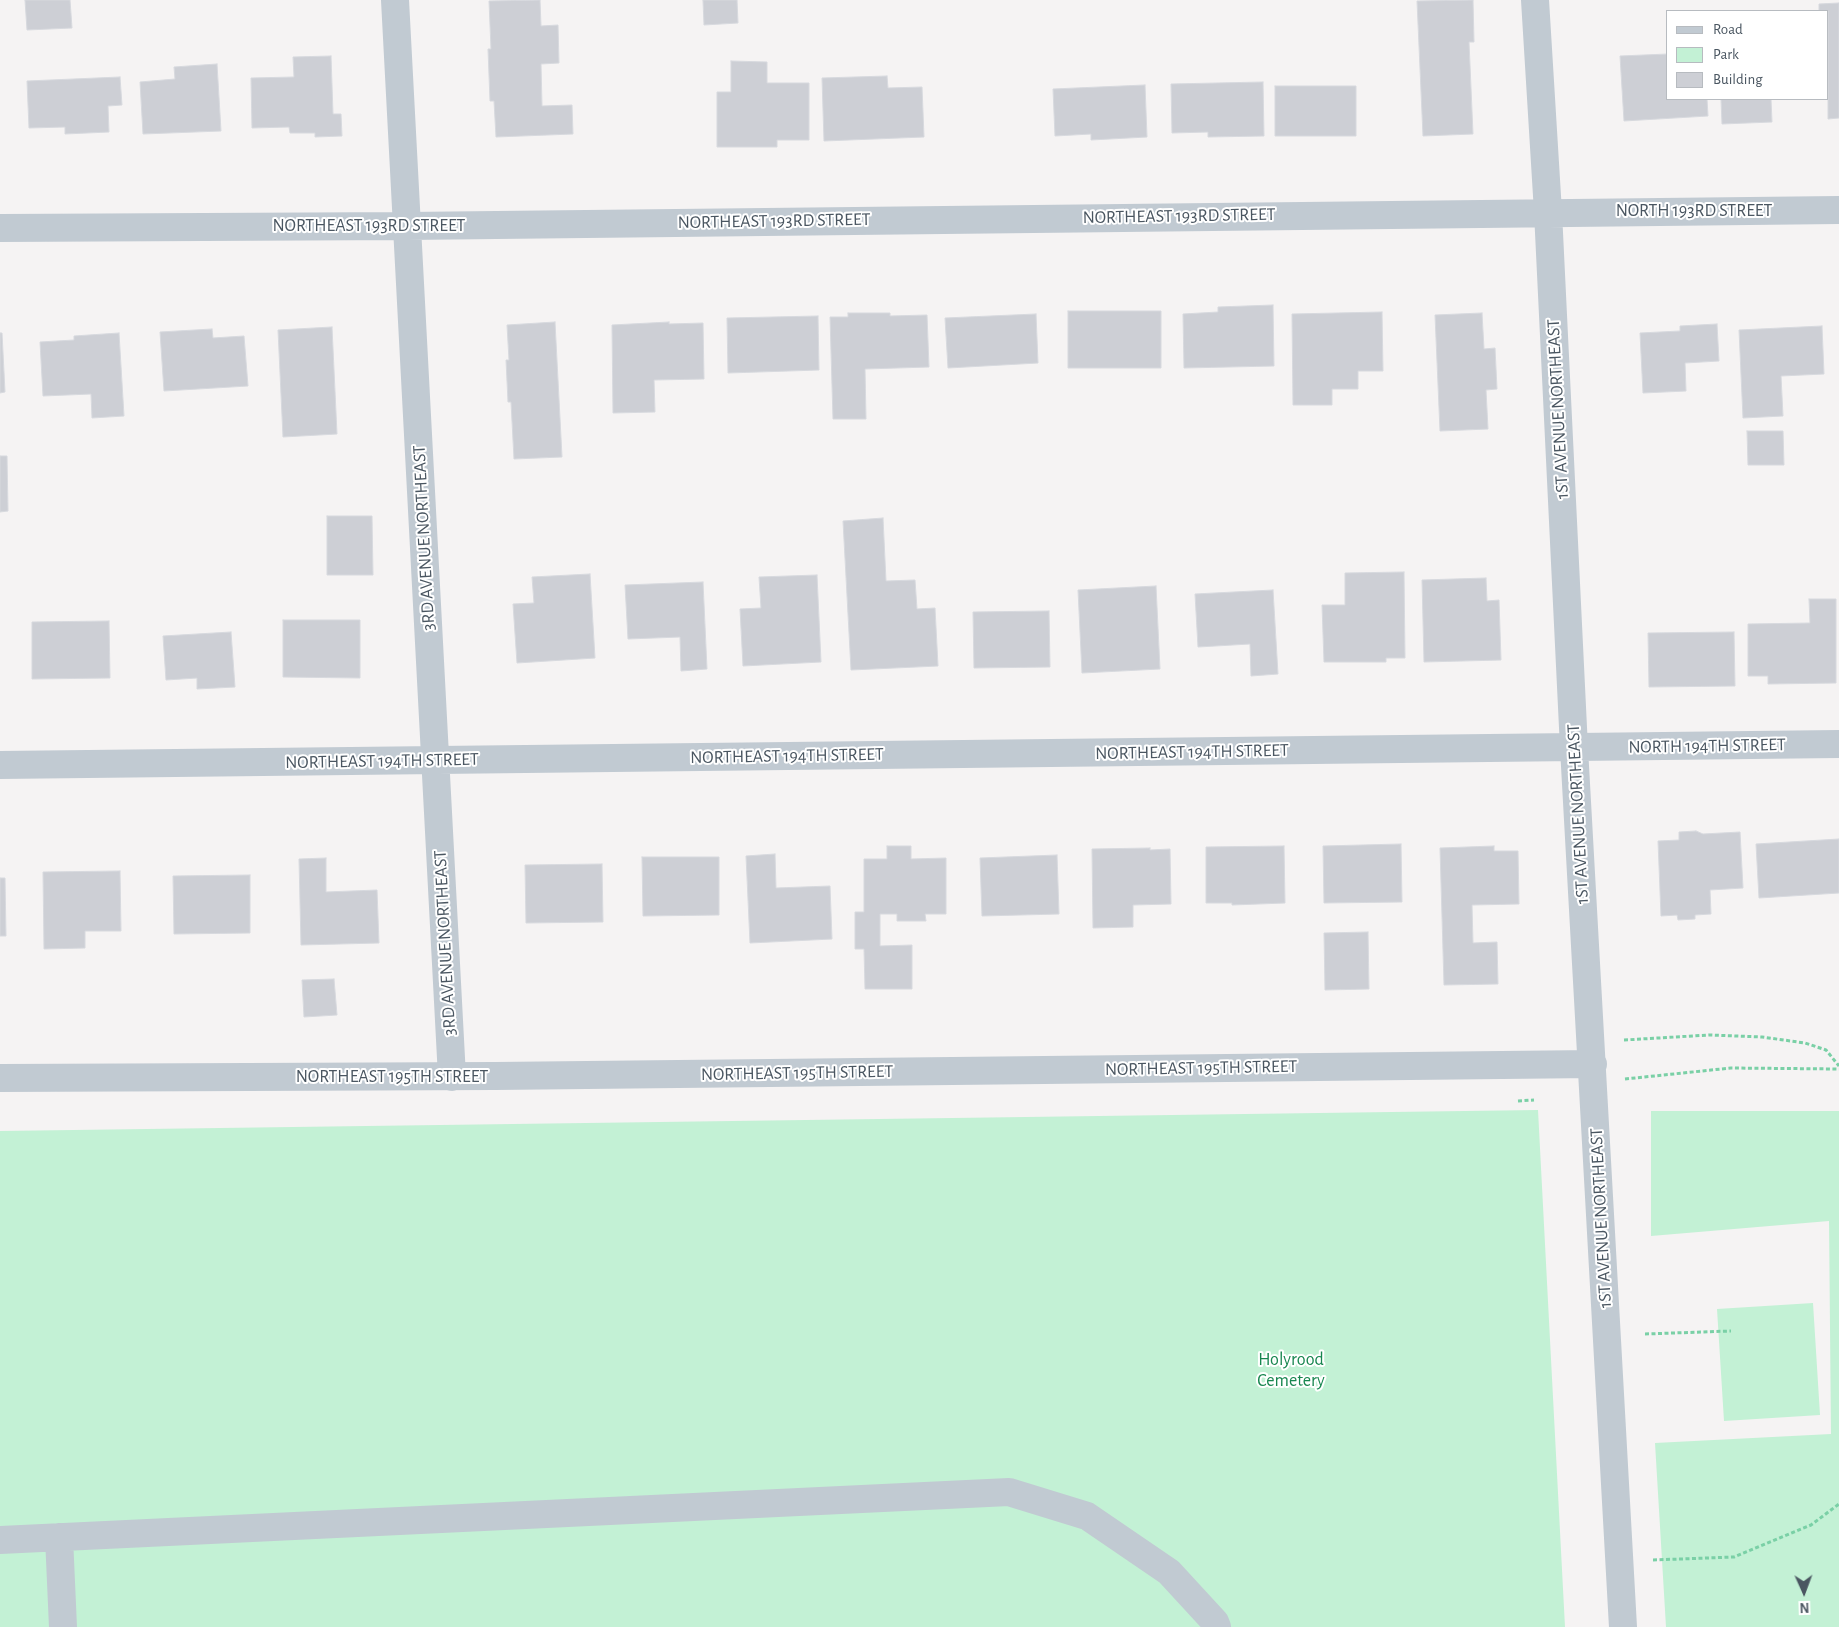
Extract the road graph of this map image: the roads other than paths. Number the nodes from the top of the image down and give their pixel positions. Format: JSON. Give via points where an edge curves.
{"nodes":[{"id":1,"x":395,"y":0,"type":"edge"},
{"id":2,"x":1535,"y":0,"type":"edge"},
{"id":3,"x":1839,"y":210,"type":"edge"},
{"id":4,"x":1548,"y":212,"type":"junction"},
{"id":5,"x":407,"y":226,"type":"junction"},
{"id":6,"x":0,"y":228,"type":"edge"},
{"id":7,"x":1839,"y":744,"type":"edge"},
{"id":8,"x":1574,"y":748,"type":"junction"},
{"id":9,"x":435,"y":760,"type":"junction"},
{"id":10,"x":0,"y":765,"type":"edge"},
{"id":11,"x":1592,"y":1053,"type":"junction"},
{"id":12,"x":452,"y":1077,"type":"junction"},
{"id":13,"x":0,"y":1078,"type":"edge"},
{"id":14,"x":59,"y":1538,"type":"junction"},
{"id":15,"x":0,"y":1540,"type":"edge"},
{"id":16,"x":64,"y":1627,"type":"edge"},
{"id":17,"x":1217,"y":1627,"type":"edge"},
{"id":18,"x":1623,"y":1627,"type":"edge"}],
"edges":[{"from":1,"to":5,"type":"street","name":"3RD AVENUE NORTHEAST"},
{"from":2,"to":4,"type":"street","name":"1ST AVENUE NORTHEAST"},
{"from":3,"to":4,"type":"street","name":"NORTH 193RD STREET"},
{"from":4,"to":5,"type":"street","name":"NORTHEAST 193RD STREET"},
{"from":4,"to":8,"type":"street","name":"1ST AVENUE NORTHEAST"},
{"from":5,"to":6,"type":"street","name":"NORTHEAST 193RD STREET"},
{"from":5,"to":9,"type":"street","name":"3RD AVENUE NORTHEAST"},
{"from":7,"to":8,"type":"street","name":"NORTH 194TH STREET"},
{"from":8,"to":9,"type":"street","name":"NORTHEAST 194TH STREET"},
{"from":8,"to":11,"type":"street","name":"1ST AVENUE NORTHEAST"},
{"from":9,"to":10,"type":"street","name":"NORTHEAST 194TH STREET"},
{"from":9,"to":12,"type":"street","name":"3RD AVENUE NORTHEAST"},
{"from":11,"to":12,"type":"street","name":"NORTHEAST 195TH STREET"},
{"from":11,"to":18,"type":"street","name":"1ST AVENUE NORTHEAST"},
{"from":12,"to":13,"type":"street","name":"NORTHEAST 195TH STREET"},
{"from":14,"to":15,"type":"street"},
{"from":14,"to":16,"type":"street"},
{"from":14,"to":17,"type":"street","via":[[1009,1492],[1087,1516],[1169,1572]]}]}
